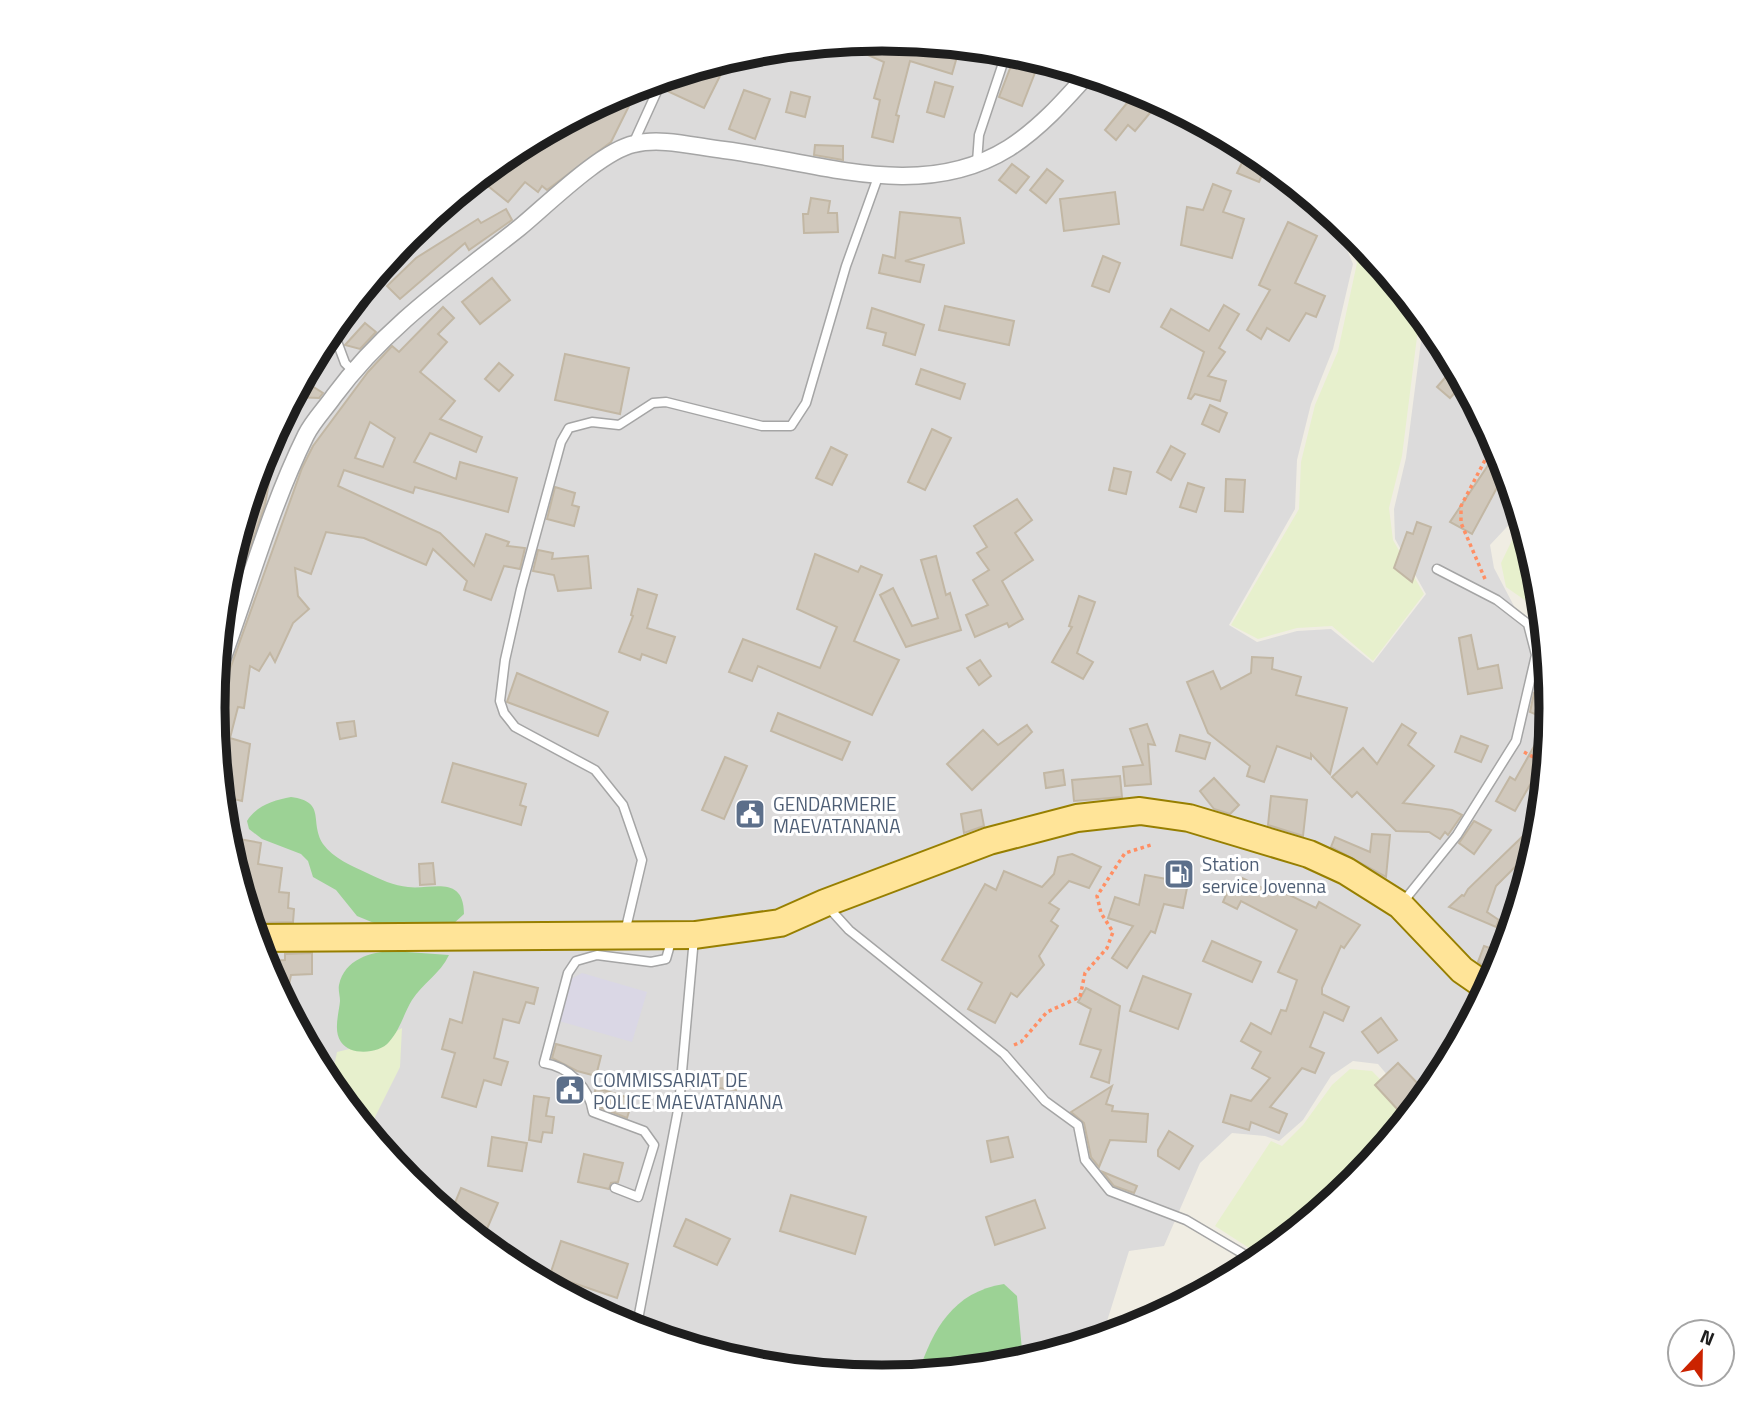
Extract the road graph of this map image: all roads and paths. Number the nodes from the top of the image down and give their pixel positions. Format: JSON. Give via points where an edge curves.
{"nodes":[{"id":1,"x":1003,"y":62,"type":"edge"},
{"id":2,"x":1080,"y":82,"type":"edge"},
{"id":3,"x":657,"y":91,"type":"edge"},
{"id":4,"x":633,"y":144,"type":"junction"},
{"id":5,"x":976,"y":162,"type":"junction"},
{"id":6,"x":878,"y":177,"type":"junction"},
{"id":7,"x":337,"y":342,"type":"edge"},
{"id":8,"x":353,"y":371,"type":"junction"},
{"id":9,"x":1488,"y":454,"type":"edge"},
{"id":10,"x":1437,"y":569,"type":"dead end"},
{"id":11,"x":1493,"y":597,"type":"junction"},
{"id":12,"x":228,"y":641,"type":"edge"},
{"id":13,"x":1513,"y":746,"type":"junction"},
{"id":14,"x":1537,"y":759,"type":"edge"},
{"id":15,"x":1151,"y":845,"type":"dead end"},
{"id":16,"x":825,"y":903,"type":"junction"},
{"id":17,"x":1400,"y":905,"type":"junction"},
{"id":18,"x":683,"y":935,"type":"junction"},
{"id":19,"x":624,"y":936,"type":"junction"},
{"id":20,"x":267,"y":938,"type":"edge"},
{"id":21,"x":1479,"y":982,"type":"edge"},
{"id":22,"x":1004,"y":1054,"type":"junction"},
{"id":23,"x":615,"y":1188,"type":"dead end"},
{"id":24,"x":1245,"y":1255,"type":"edge"},
{"id":25,"x":638,"y":1318,"type":"edge"}],
"edges":[{"from":1,"to":5,"type":"lane","via":[[979,135]]},
{"from":2,"to":5,"type":"street","via":[[1031,132]]},
{"from":3,"to":4,"type":"lane"},
{"from":4,"to":6,"type":"street","via":[[655,142],[746,153]]},
{"from":4,"to":8,"type":"street","via":[[598,164],[436,290]]},
{"from":5,"to":6,"type":"street","via":[[911,178]]},
{"from":6,"to":19,"type":"lane","via":[[806,403],[791,426],[762,426],[680,404],[653,403],[619,425],[592,422],[569,428],[561,442],[505,660],[500,701],[515,727],[595,770],[623,805],[642,860]]},
{"from":7,"to":8,"type":"lane"},
{"from":8,"to":12,"type":"street","via":[[307,433]]},
{"from":9,"to":11,"type":"path","via":[[1461,506],[1461,523]]},
{"from":10,"to":11,"type":"lane"},
{"from":11,"to":13,"type":"lane","via":[[1528,624],[1536,655]]},
{"from":13,"to":14,"type":"path"},
{"from":13,"to":17,"type":"lane","via":[[1457,835]]},
{"from":15,"to":22,"type":"path","via":[[1125,853],[1097,896],[1113,932],[1107,948],[1085,972],[1080,997],[1047,1012]]},
{"from":16,"to":17,"type":"main road","via":[[989,841],[1077,818],[1140,811],[1189,818],[1309,854]]},
{"from":16,"to":18,"type":"main road","via":[[780,923]]},
{"from":16,"to":22,"type":"lane","via":[[849,930]]},
{"from":17,"to":21,"type":"main road"},
{"from":18,"to":19,"type":"main road"},
{"from":18,"to":23,"type":"lane","via":[[666,959],[651,962],[597,955],[576,961],[568,973],[544,1063],[572,1075],[590,1097],[593,1112],[644,1132],[653,1144],[638,1197]]},
{"from":18,"to":25,"type":"lane","via":[[679,1105]]},
{"from":19,"to":20,"type":"main road"},
{"from":22,"to":24,"type":"lane","via":[[1045,1101],[1078,1125],[1085,1160],[1110,1191],[1186,1220]]}]}
